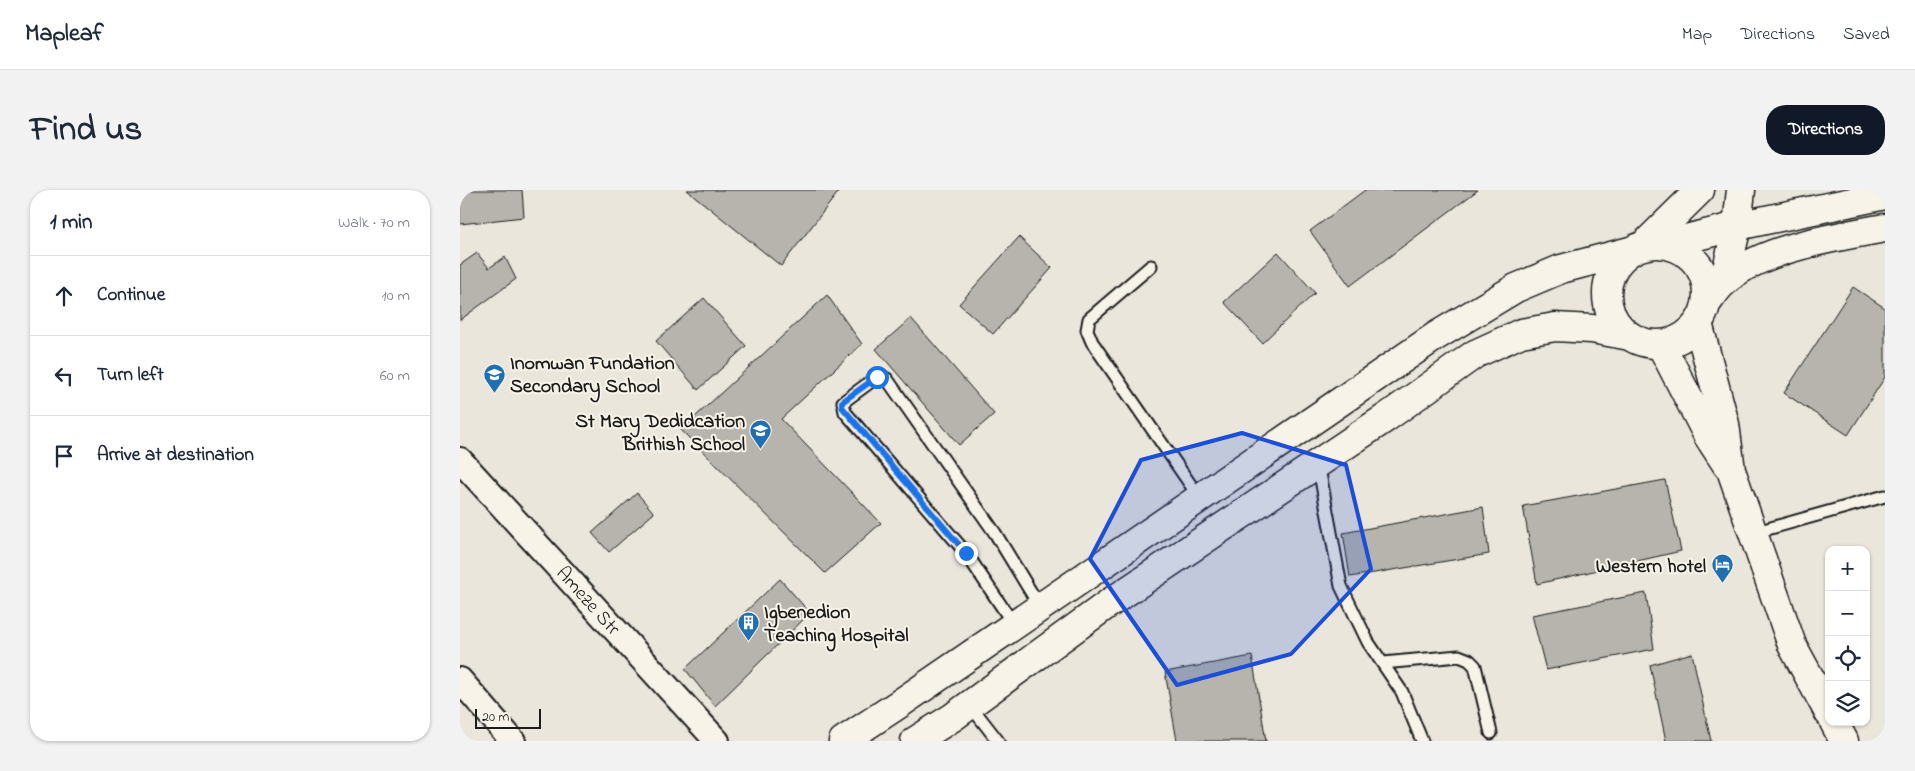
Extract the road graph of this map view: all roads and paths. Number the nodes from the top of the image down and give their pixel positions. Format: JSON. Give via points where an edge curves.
{"nodes":[{"id":1,"x":1700,"y":190,"type":"edge"},
{"id":2,"x":1741,"y":190,"type":"edge"},
{"id":3,"x":1808,"y":190,"type":"edge"},
{"id":4,"x":1885,"y":195,"type":"edge"},
{"id":5,"x":1838,"y":206,"type":"junction"},
{"id":6,"x":1737,"y":226,"type":"junction"},
{"id":7,"x":1885,"y":228,"type":"edge"},
{"id":8,"x":1647,"y":246,"type":"junction"},
{"id":9,"x":1151,"y":266,"type":"dead end"},
{"id":10,"x":1724,"y":282,"type":"junction"},
{"id":11,"x":1703,"y":313,"type":"junction"},
{"id":12,"x":1630,"y":336,"type":"junction"},
{"id":13,"x":1661,"y":344,"type":"junction"},
{"id":14,"x":460,"y":460,"type":"edge"},
{"id":15,"x":1318,"y":463,"type":"junction"},
{"id":16,"x":1731,"y":470,"type":"junction"},
{"id":17,"x":1885,"y":496,"type":"edge"},
{"id":18,"x":1199,"y":497,"type":"junction"},
{"id":19,"x":1753,"y":533,"type":"junction"},
{"id":20,"x":1040,"y":607,"type":"junction"},
{"id":21,"x":1014,"y":625,"type":"junction"},
{"id":22,"x":1383,"y":663,"type":"junction"},
{"id":23,"x":460,"y":680,"type":"edge"},
{"id":24,"x":970,"y":705,"type":"junction"},
{"id":25,"x":1825,"y":706,"type":"edge"},
{"id":26,"x":1836,"y":726,"type":"edge"},
{"id":27,"x":1491,"y":733,"type":"dead end"},
{"id":28,"x":513,"y":741,"type":"edge"},
{"id":29,"x":717,"y":741,"type":"edge"},
{"id":30,"x":842,"y":741,"type":"edge"},
{"id":31,"x":915,"y":741,"type":"edge"},
{"id":32,"x":998,"y":741,"type":"edge"},
{"id":33,"x":1422,"y":741,"type":"edge"},
{"id":34,"x":1844,"y":741,"type":"edge"}],
"edges":[{"from":1,"to":8,"type":"main road"},
{"from":2,"to":6,"type":"main road"},
{"from":3,"to":5,"type":"main road"},
{"from":4,"to":5,"type":"main road"},
{"from":5,"to":6,"type":"main road"},
{"from":6,"to":8,"type":"main road"},
{"from":6,"to":10,"type":"main road"},
{"from":7,"to":10,"type":"main road","via":[[1808,242],[1750,264]]},
{"from":8,"to":11,"type":"main road","via":[[1681,249],[1693,259],[1703,272],[1707,287]]},
{"from":8,"to":12,"type":"main road","via":[[1617,262],[1609,277],[1606,294],[1610,310],[1617,325]]},
{"from":8,"to":18,"type":"main road","via":[[1561,268],[1516,288],[1436,336]]},
{"from":9,"to":18,"type":"lane","via":[[1089,319],[1088,330],[1092,342]]},
{"from":10,"to":11,"type":"main road"},
{"from":11,"to":13,"type":"main road","via":[[1682,337]]},
{"from":11,"to":16,"type":"main road"},
{"from":12,"to":13,"type":"main road","via":[[1645,343]]},
{"from":12,"to":15,"type":"main road","via":[[1592,328],[1555,328],[1521,333],[1475,354]]},
{"from":13,"to":16,"type":"main road","via":[[1708,436]]},
{"from":14,"to":29,"type":"street","name":"Ameze Str"},
{"from":15,"to":22,"type":"lane","via":[[1341,586],[1368,642]]},
{"from":15,"to":24,"type":"main road","via":[[1108,604]]},
{"from":16,"to":19,"type":"main road"},
{"from":17,"to":19,"type":"lane"},
{"from":18,"to":20,"type":"main road"},
{"from":19,"to":25,"type":"main road","via":[[1792,645]]},
{"from":20,"to":21,"type":"main road"},
{"from":20,"to":21,"type":"lane","via":[[995,533],[887,379],[877,377],[842,402],[845,412],[966,553]]},
{"from":21,"to":30,"type":"main road"},
{"from":22,"to":27,"type":"lane","via":[[1459,656],[1469,660],[1476,666]]},
{"from":22,"to":33,"type":"lane","via":[[1402,692]]},
{"from":23,"to":28,"type":"street"},
{"from":24,"to":31,"type":"main road"},
{"from":24,"to":32,"type":"lane"},
{"from":26,"to":34,"type":"main road"}]}
